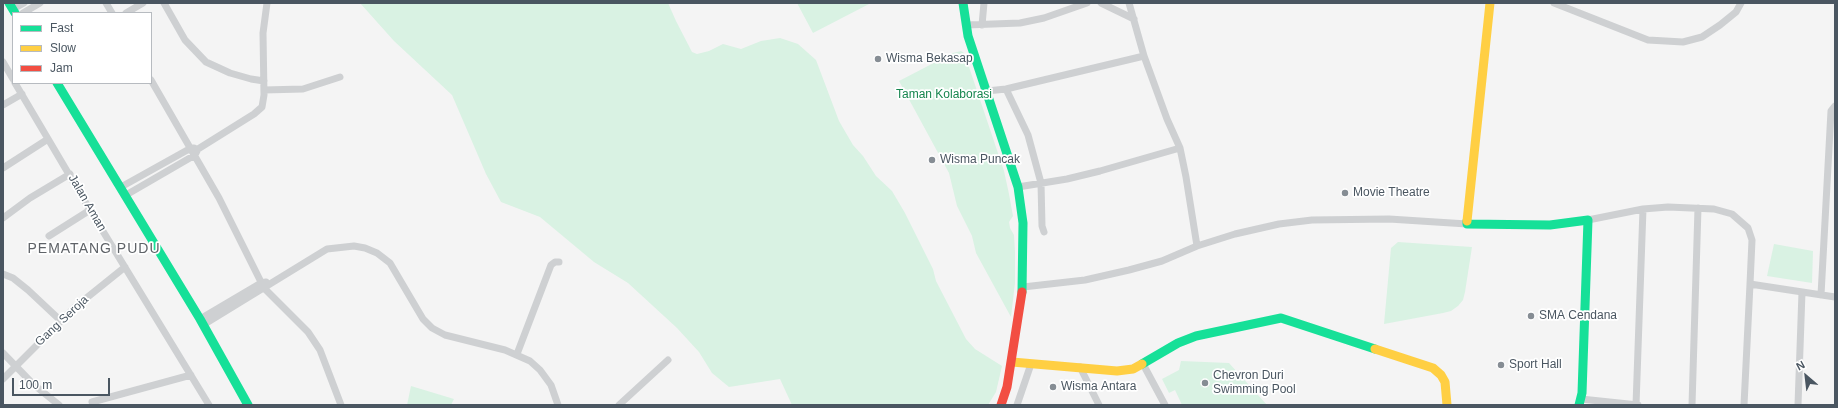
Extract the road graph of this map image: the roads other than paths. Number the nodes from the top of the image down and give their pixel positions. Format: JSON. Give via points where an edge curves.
{"nodes":[{"id":1,"x":24,"y":3,"type":"edge"},
{"id":2,"x":40,"y":3,"type":"edge"},
{"id":3,"x":106,"y":3,"type":"edge"},
{"id":4,"x":143,"y":3,"type":"edge"},
{"id":5,"x":164,"y":3,"type":"edge"},
{"id":6,"x":267,"y":3,"type":"edge"},
{"id":7,"x":963,"y":3,"type":"edge"},
{"id":8,"x":984,"y":3,"type":"edge"},
{"id":9,"x":1087,"y":3,"type":"edge"},
{"id":10,"x":1101,"y":3,"type":"edge"},
{"id":11,"x":1129,"y":3,"type":"edge"},
{"id":12,"x":1490,"y":3,"type":"edge"},
{"id":13,"x":1556,"y":3,"type":"edge"},
{"id":14,"x":1741,"y":3,"type":"edge"},
{"id":15,"x":13,"y":8,"type":"edge"},
{"id":16,"x":25,"y":12,"type":"edge"},
{"id":17,"x":111,"y":12,"type":"edge"},
{"id":18,"x":128,"y":12,"type":"edge"},
{"id":19,"x":1134,"y":20,"type":"junction"},
{"id":20,"x":966,"y":25,"type":"junction"},
{"id":21,"x":982,"y":25,"type":"junction"},
{"id":22,"x":1144,"y":56,"type":"junction"},
{"id":23,"x":3,"y":62,"type":"edge"},
{"id":24,"x":12,"y":77,"type":"edge"},
{"id":25,"x":340,"y":78,"type":"dead end"},
{"id":26,"x":264,"y":81,"type":"junction"},
{"id":27,"x":152,"y":82,"type":"edge"},
{"id":28,"x":16,"y":84,"type":"edge"},
{"id":29,"x":58,"y":84,"type":"edge"},
{"id":30,"x":1006,"y":88,"type":"junction"},
{"id":31,"x":264,"y":90,"type":"junction"},
{"id":32,"x":987,"y":91,"type":"junction"},
{"id":33,"x":22,"y":94,"type":"junction"},
{"id":34,"x":3,"y":105,"type":"edge"},
{"id":35,"x":1835,"y":106,"type":"edge"},
{"id":36,"x":48,"y":139,"type":"junction"},
{"id":37,"x":1180,"y":148,"type":"junction"},
{"id":38,"x":195,"y":150,"type":"junction"},
{"id":39,"x":3,"y":168,"type":"edge"},
{"id":40,"x":70,"y":174,"type":"junction"},
{"id":41,"x":1041,"y":184,"type":"junction"},
{"id":42,"x":1018,"y":187,"type":"junction"},
{"id":43,"x":123,"y":191,"type":"junction"},
{"id":44,"x":1698,"y":208,"type":"junction"},
{"id":45,"x":1643,"y":209,"type":"junction"},
{"id":46,"x":90,"y":210,"type":"junction"},
{"id":47,"x":3,"y":218,"type":"edge"},
{"id":48,"x":1588,"y":220,"type":"junction"},
{"id":49,"x":1467,"y":224,"type":"junction"},
{"id":50,"x":1044,"y":232,"type":"dead end"},
{"id":51,"x":49,"y":236,"type":"dead end"},
{"id":52,"x":1197,"y":246,"type":"junction"},
{"id":53,"x":559,"y":262,"type":"dead end"},
{"id":54,"x":125,"y":267,"type":"junction"},
{"id":55,"x":3,"y":274,"type":"edge"},
{"id":56,"x":1750,"y":284,"type":"junction"},
{"id":57,"x":263,"y":285,"type":"junction"},
{"id":58,"x":1023,"y":287,"type":"junction"},
{"id":59,"x":1802,"y":292,"type":"junction"},
{"id":60,"x":1821,"y":295,"type":"junction"},
{"id":61,"x":1835,"y":296,"type":"edge"},
{"id":62,"x":61,"y":321,"type":"junction"},
{"id":63,"x":201,"y":322,"type":"junction"},
{"id":64,"x":3,"y":353,"type":"edge"},
{"id":65,"x":517,"y":354,"type":"junction"},
{"id":66,"x":668,"y":360,"type":"dead end"},
{"id":67,"x":1012,"y":362,"type":"junction"},
{"id":68,"x":1031,"y":364,"type":"junction"},
{"id":69,"x":1143,"y":364,"type":"junction"},
{"id":70,"x":15,"y":366,"type":"junction"},
{"id":71,"x":1080,"y":367,"type":"junction"},
{"id":72,"x":192,"y":375,"type":"junction"},
{"id":73,"x":3,"y":379,"type":"edge"},
{"id":74,"x":92,"y":402,"type":"dead end"},
{"id":75,"x":1580,"y":402,"type":"edge"},
{"id":76,"x":59,"y":405,"type":"edge"},
{"id":77,"x":209,"y":405,"type":"edge"},
{"id":78,"x":248,"y":405,"type":"edge"},
{"id":79,"x":341,"y":405,"type":"edge"},
{"id":80,"x":558,"y":405,"type":"edge"},
{"id":81,"x":619,"y":405,"type":"edge"},
{"id":82,"x":1001,"y":405,"type":"edge"},
{"id":83,"x":1017,"y":405,"type":"edge"},
{"id":84,"x":1099,"y":405,"type":"edge"},
{"id":85,"x":1165,"y":405,"type":"edge"},
{"id":86,"x":1447,"y":405,"type":"edge"},
{"id":87,"x":1637,"y":405,"type":"edge"},
{"id":88,"x":1692,"y":405,"type":"edge"},
{"id":89,"x":1744,"y":405,"type":"edge"},
{"id":90,"x":1798,"y":405,"type":"edge"}],
"edges":[{"from":1,"to":15,"type":"street"},
{"from":2,"to":16,"type":"street"},
{"from":3,"to":17,"type":"street"},
{"from":4,"to":18,"type":"street"},
{"from":5,"to":26,"type":"street","via":[[186,40],[206,62],[230,74]]},
{"from":6,"to":26,"type":"street","via":[[263,33]]},
{"from":7,"to":20,"type":"street"},
{"from":8,"to":21,"type":"street"},
{"from":9,"to":21,"type":"street","via":[[1038,19]]},
{"from":10,"to":19,"type":"street"},
{"from":11,"to":19,"type":"street"},
{"from":12,"to":49,"type":"street"},
{"from":13,"to":14,"type":"street","via":[[1648,40],[1683,42],[1702,37],[1720,25],[1736,12]]},
{"from":19,"to":22,"type":"street"},
{"from":20,"to":21,"type":"street"},
{"from":20,"to":32,"type":"street"},
{"from":22,"to":30,"type":"street"},
{"from":22,"to":37,"type":"street"},
{"from":23,"to":24,"type":"street"},
{"from":25,"to":31,"type":"street","via":[[304,89]]},
{"from":26,"to":31,"type":"street"},
{"from":27,"to":38,"type":"street"},
{"from":28,"to":33,"type":"street","name":"Jalan Aman"},
{"from":29,"to":43,"type":"street"},
{"from":30,"to":32,"type":"street"},
{"from":30,"to":41,"type":"street","via":[[1028,135]]},
{"from":31,"to":38,"type":"street","via":[[262,107]]},
{"from":32,"to":42,"type":"street"},
{"from":33,"to":34,"type":"street"},
{"from":33,"to":36,"type":"street","name":"Jalan Aman"},
{"from":35,"to":60,"type":"street","via":[[1832,112]]},
{"from":36,"to":39,"type":"street"},
{"from":36,"to":40,"type":"street","name":"Jalan Aman"},
{"from":37,"to":41,"type":"street","via":[[1100,171]]},
{"from":37,"to":52,"type":"street"},
{"from":38,"to":43,"type":"street"},
{"from":38,"to":57,"type":"street"},
{"from":40,"to":46,"type":"street","name":"Jalan Aman"},
{"from":40,"to":47,"type":"street"},
{"from":41,"to":42,"type":"street"},
{"from":41,"to":50,"type":"street"},
{"from":42,"to":58,"type":"street","via":[[1023,223]]},
{"from":43,"to":63,"type":"street"},
{"from":44,"to":45,"type":"street"},
{"from":44,"to":56,"type":"street","via":[[1732,214],[1748,228],[1752,240]]},
{"from":44,"to":88,"type":"street"},
{"from":45,"to":48,"type":"street"},
{"from":45,"to":87,"type":"street"},
{"from":46,"to":51,"type":"street"},
{"from":46,"to":54,"type":"street","name":"Jalan Aman"},
{"from":48,"to":49,"type":"street","via":[[1550,225]]},
{"from":48,"to":75,"type":"street"},
{"from":49,"to":52,"type":"street","via":[[1389,219],[1312,220],[1279,224]]},
{"from":52,"to":58,"type":"street","via":[[1162,261],[1129,270],[1085,280]]},
{"from":53,"to":65,"type":"street","via":[[551,265]]},
{"from":54,"to":62,"type":"street","name":"Gang Seroja"},
{"from":54,"to":72,"type":"street","name":"Jalan Aman"},
{"from":55,"to":62,"type":"street","via":[[13,278],[28,290]]},
{"from":56,"to":59,"type":"street"},
{"from":56,"to":89,"type":"street"},
{"from":57,"to":63,"type":"street"},
{"from":57,"to":65,"type":"street","via":[[327,249],[347,246],[364,248],[377,253],[390,263],[423,319],[432,328],[445,335]]},
{"from":57,"to":79,"type":"street","via":[[299,322],[320,350]]},
{"from":58,"to":67,"type":"street"},
{"from":59,"to":60,"type":"street"},
{"from":59,"to":90,"type":"street"},
{"from":60,"to":61,"type":"street"},
{"from":62,"to":70,"type":"street","name":"Gang Seroja"},
{"from":63,"to":78,"type":"street"},
{"from":64,"to":70,"type":"street"},
{"from":65,"to":80,"type":"street","via":[[540,370],[551,385]]},
{"from":66,"to":81,"type":"street"},
{"from":67,"to":68,"type":"street"},
{"from":67,"to":82,"type":"street"},
{"from":68,"to":71,"type":"street"},
{"from":68,"to":83,"type":"street"},
{"from":69,"to":71,"type":"street","via":[[1117,371]]},
{"from":69,"to":85,"type":"street"},
{"from":69,"to":86,"type":"street","via":[[1178,343],[1196,336],[1281,318],[1433,368],[1445,382]]},
{"from":70,"to":73,"type":"street","name":"Gang Seroja"},
{"from":70,"to":76,"type":"street"},
{"from":71,"to":84,"type":"street"},
{"from":72,"to":74,"type":"street"},
{"from":72,"to":77,"type":"street","name":"Jalan Aman"},
{"from":75,"to":87,"type":"street"}]}
